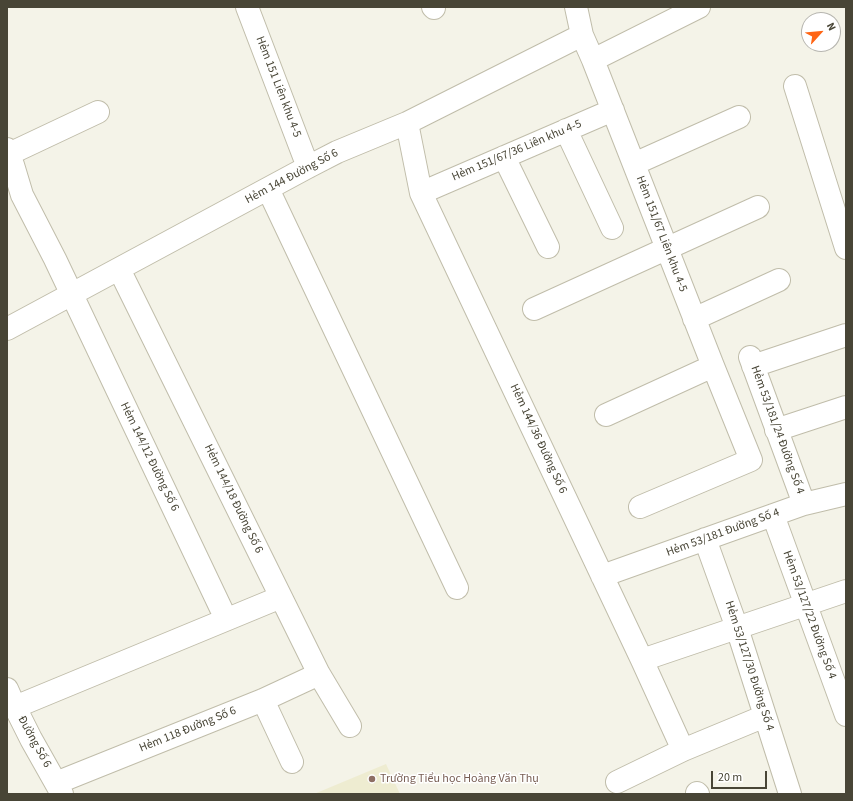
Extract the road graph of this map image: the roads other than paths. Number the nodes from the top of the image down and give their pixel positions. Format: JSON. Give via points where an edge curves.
{"nodes":[{"id":1,"x":247,"y":7,"type":"edge"},
{"id":2,"x":699,"y":7,"type":"edge"},
{"id":3,"x":580,"y":9,"type":"edge"},
{"id":4,"x":582,"y":35,"type":"junction"},
{"id":5,"x":593,"y":60,"type":"junction"},
{"id":6,"x":795,"y":86,"type":"dead end"},
{"id":7,"x":613,"y":110,"type":"junction"},
{"id":8,"x":98,"y":112,"type":"dead end"},
{"id":9,"x":739,"y":117,"type":"dead end"},
{"id":10,"x":407,"y":123,"type":"junction"},
{"id":11,"x":566,"y":130,"type":"junction"},
{"id":12,"x":8,"y":152,"type":"edge"},
{"id":13,"x":504,"y":157,"type":"junction"},
{"id":14,"x":634,"y":164,"type":"junction"},
{"id":15,"x":308,"y":167,"type":"junction"},
{"id":16,"x":268,"y":189,"type":"junction"},
{"id":17,"x":421,"y":193,"type":"junction"},
{"id":18,"x":758,"y":208,"type":"dead end"},
{"id":19,"x":612,"y":228,"type":"dead end"},
{"id":20,"x":548,"y":247,"type":"dead end"},
{"id":21,"x":846,"y":248,"type":"edge"},
{"id":22,"x":667,"y":249,"type":"junction"},
{"id":23,"x":120,"y":269,"type":"junction"},
{"id":24,"x":779,"y":280,"type":"dead end"},
{"id":25,"x":72,"y":295,"type":"junction"},
{"id":26,"x":534,"y":309,"type":"dead end"},
{"id":27,"x":694,"y":319,"type":"junction"},
{"id":28,"x":7,"y":330,"type":"edge"},
{"id":29,"x":846,"y":334,"type":"edge"},
{"id":30,"x":713,"y":366,"type":"junction"},
{"id":31,"x":846,"y":407,"type":"edge"},
{"id":32,"x":606,"y":415,"type":"dead end"},
{"id":33,"x":776,"y":430,"type":"junction"},
{"id":34,"x":846,"y":494,"type":"edge"},
{"id":35,"x":804,"y":504,"type":"junction"},
{"id":36,"x":640,"y":507,"type":"dead end"},
{"id":37,"x":773,"y":515,"type":"junction"},
{"id":38,"x":705,"y":539,"type":"junction"},
{"id":39,"x":602,"y":576,"type":"junction"},
{"id":40,"x":457,"y":588,"type":"dead end"},
{"id":41,"x":846,"y":591,"type":"edge"},
{"id":42,"x":281,"y":597,"type":"junction"},
{"id":43,"x":806,"y":605,"type":"junction"},
{"id":44,"x":226,"y":619,"type":"junction"},
{"id":45,"x":737,"y":628,"type":"junction"},
{"id":46,"x":642,"y":660,"type":"junction"},
{"id":47,"x":319,"y":674,"type":"junction"},
{"id":48,"x":263,"y":700,"type":"junction"},
{"id":49,"x":12,"y":706,"type":"edge"},
{"id":50,"x":846,"y":715,"type":"edge"},
{"id":51,"x":765,"y":716,"type":"junction"},
{"id":52,"x":350,"y":726,"type":"dead end"},
{"id":53,"x":683,"y":750,"type":"junction"},
{"id":54,"x":292,"y":762,"type":"dead end"},
{"id":55,"x":617,"y":782,"type":"dead end"},
{"id":56,"x":59,"y":789,"type":"edge"},
{"id":57,"x":790,"y":794,"type":"edge"}],
"edges":[{"from":1,"to":15,"type":"street","name":"Hẻm 151 Liên khu 4-5"},
{"from":2,"to":5,"type":"street"},
{"from":3,"to":4,"type":"street","name":"Hẻm 151/67 Liên khu 4-5"},
{"from":4,"to":5,"type":"street","name":"Hẻm 151/67 Liên khu 4-5"},
{"from":4,"to":10,"type":"street","name":"Hẻm 144 Đường Số 6"},
{"from":5,"to":7,"type":"street","name":"Hẻm 151/67 Liên khu 4-5"},
{"from":6,"to":21,"type":"street"},
{"from":7,"to":11,"type":"street","name":"Hẻm 151/67/36 Liên khu 4-5"},
{"from":7,"to":14,"type":"street","name":"Hẻm 151/67 Liên khu 4-5"},
{"from":8,"to":12,"type":"street"},
{"from":9,"to":14,"type":"street"},
{"from":10,"to":15,"type":"street","name":"Hẻm 144 Đường Số 6"},
{"from":10,"to":17,"type":"street","name":"Hẻm 144/36 Đường Số 6"},
{"from":11,"to":13,"type":"street","name":"Hẻm 151/67/36 Liên khu 4-5"},
{"from":11,"to":19,"type":"street"},
{"from":12,"to":25,"type":"street","name":"Hẻm 144/12 Đường Số 6","via":[[22,195]]},
{"from":13,"to":17,"type":"street","name":"Hẻm 151/67/36 Liên khu 4-5"},
{"from":13,"to":20,"type":"street"},
{"from":14,"to":22,"type":"street","name":"Hẻm 151/67 Liên khu 4-5"},
{"from":15,"to":16,"type":"street","name":"Hẻm 144 Đường Số 6"},
{"from":16,"to":23,"type":"street","name":"Hẻm 144 Đường Số 6"},
{"from":16,"to":40,"type":"street"},
{"from":17,"to":39,"type":"street","name":"Hẻm 144/36 Đường Số 6"},
{"from":18,"to":22,"type":"street"},
{"from":22,"to":26,"type":"street"},
{"from":22,"to":27,"type":"street","name":"Hẻm 151/67 Liên khu 4-5"},
{"from":23,"to":25,"type":"street","name":"Hẻm 144 Đường Số 6"},
{"from":23,"to":42,"type":"street","name":"Hẻm 144/18 Đường Số 6"},
{"from":24,"to":27,"type":"street"},
{"from":25,"to":28,"type":"street","name":"Hẻm 144 Đường Số 6"},
{"from":25,"to":44,"type":"street","name":"Hẻm 144/12 Đường Số 6"},
{"from":27,"to":30,"type":"street","name":"Hẻm 151/67 Liên khu 4-5"},
{"from":29,"to":33,"type":"street","name":"Hẻm 53/181/24 Đường Số 4","via":[[751,361]]},
{"from":30,"to":32,"type":"street"},
{"from":30,"to":36,"type":"street","name":"Hẻm 151/67 Liên khu 4-5","via":[[751,460]]},
{"from":31,"to":33,"type":"street"},
{"from":33,"to":35,"type":"street","name":"Hẻm 53/181/24 Đường Số 4"},
{"from":34,"to":35,"type":"street","name":"Hẻm 53/181 Đường Số 4"},
{"from":35,"to":37,"type":"street","name":"Hẻm 53/181 Đường Số 4"},
{"from":37,"to":38,"type":"street","name":"Hẻm 53/181 Đường Số 4"},
{"from":37,"to":43,"type":"street","name":"Hẻm 53/127/22 Đường Số 4"},
{"from":38,"to":39,"type":"street","name":"Hẻm 53/181 Đường Số 4"},
{"from":38,"to":45,"type":"street","name":"Hẻm 53/127/30 Đường Số 4"},
{"from":39,"to":46,"type":"street","name":"Hẻm 144/36 Đường Số 6"},
{"from":41,"to":43,"type":"street"},
{"from":42,"to":44,"type":"street"},
{"from":42,"to":47,"type":"street","name":"Hẻm 144/18 Đường Số 6"},
{"from":43,"to":45,"type":"street"},
{"from":43,"to":50,"type":"street","name":"Hẻm 53/127/22 Đường Số 4"},
{"from":44,"to":49,"type":"street"},
{"from":45,"to":46,"type":"street"},
{"from":45,"to":51,"type":"street","name":"Hẻm 53/127/30 Đường Số 4"},
{"from":46,"to":53,"type":"street","name":"Hẻm 144/36 Đường Số 6"},
{"from":47,"to":48,"type":"street","name":"Hẻm 118 Đường Số 6"},
{"from":47,"to":52,"type":"street","name":"Hẻm 144/18 Đường Số 6"},
{"from":48,"to":54,"type":"street"},
{"from":48,"to":56,"type":"street","name":"Hẻm 118 Đường Số 6"},
{"from":49,"to":56,"type":"street","name":"Đường Số 6"},
{"from":51,"to":53,"type":"street"},
{"from":51,"to":57,"type":"street","name":"Hẻm 53/127/30 Đường Số 4"},
{"from":53,"to":55,"type":"street"}]}
